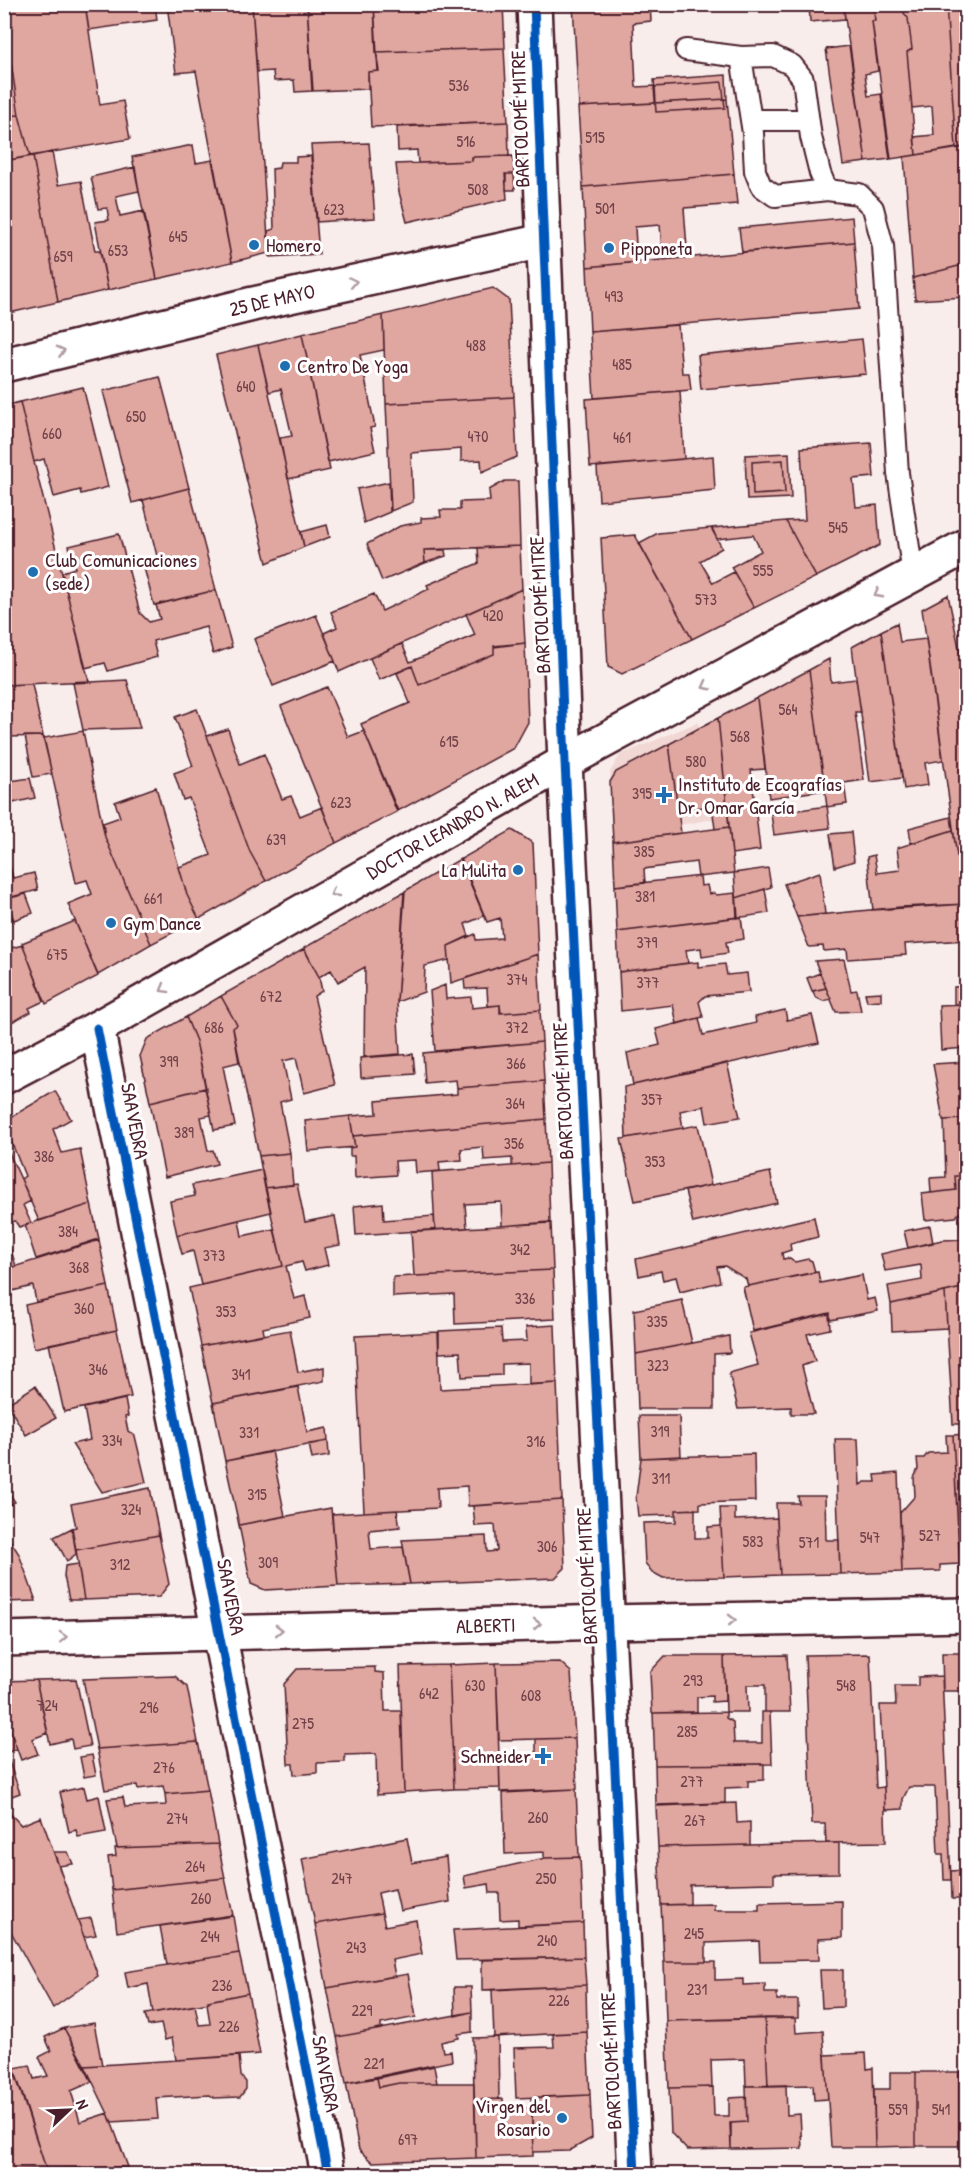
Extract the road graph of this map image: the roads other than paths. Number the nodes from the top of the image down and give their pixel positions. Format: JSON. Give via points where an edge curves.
{"nodes":[{"id":1,"x":534,"y":4,"type":"edge"},
{"id":2,"x":687,"y":50,"type":"dead end"},
{"id":3,"x":741,"y":57,"type":"junction"},
{"id":4,"x":751,"y":120,"type":"junction"},
{"id":5,"x":808,"y":120,"type":"junction"},
{"id":6,"x":827,"y":190,"type":"junction"},
{"id":7,"x":543,"y":241,"type":"junction"},
{"id":8,"x":4,"y":364,"type":"edge"},
{"id":9,"x":966,"y":546,"type":"edge"},
{"id":10,"x":914,"y":575,"type":"junction"},
{"id":11,"x":565,"y":762,"type":"junction"},
{"id":12,"x":97,"y":1028,"type":"junction"},
{"id":13,"x":4,"y":1077,"type":"edge"},
{"id":14,"x":966,"y":1615,"type":"edge"},
{"id":15,"x":608,"y":1622,"type":"junction"},
{"id":16,"x":220,"y":1632,"type":"junction"},
{"id":17,"x":4,"y":1639,"type":"edge"},
{"id":18,"x":328,"y":2175,"type":"edge"},
{"id":19,"x":635,"y":2175,"type":"edge"}],
"edges":[{"from":1,"to":7,"type":"street","name":"BARTOLOMÉ MITRE"},
{"from":2,"to":3,"type":"lane"},
{"from":3,"to":4,"type":"lane"},
{"from":3,"to":5,"type":"lane","via":[[772,56],[792,65],[803,79]]},
{"from":4,"to":5,"type":"lane"},
{"from":4,"to":6,"type":"lane","via":[[755,171],[761,186],[776,196]]},
{"from":5,"to":6,"type":"lane"},
{"from":6,"to":10,"type":"lane","via":[[859,194],[873,208],[883,246],[898,473]]},
{"from":8,"to":7,"type":"street","name":"25 DE MAYO","one_way":true,"via":[[253,304]]},
{"from":7,"to":11,"type":"street","name":"BARTOLOMÉ MITRE"},
{"from":9,"to":10,"type":"street","name":"DOCTOR LEANDRO N. ALEM"},
{"from":10,"to":11,"type":"street","name":"DOCTOR LEANDRO N. ALEM","one_way":true},
{"from":11,"to":12,"type":"street","name":"DOCTOR LEANDRO N. ALEM","one_way":true},
{"from":11,"to":15,"type":"street","name":"BARTOLOMÉ MITRE"},
{"from":12,"to":13,"type":"street","name":"DOCTOR LEANDRO N. ALEM"},
{"from":12,"to":16,"type":"street","name":"SAAVEDRA"},
{"from":15,"to":14,"type":"street","name":"ALBERTI","one_way":true},
{"from":16,"to":15,"type":"street","name":"ALBERTI","one_way":true},
{"from":15,"to":19,"type":"street","name":"BARTOLOMÉ MITRE"},
{"from":17,"to":16,"type":"street","name":"ALBERTI","one_way":true},
{"from":16,"to":18,"type":"street","name":"SAAVEDRA"}]}
